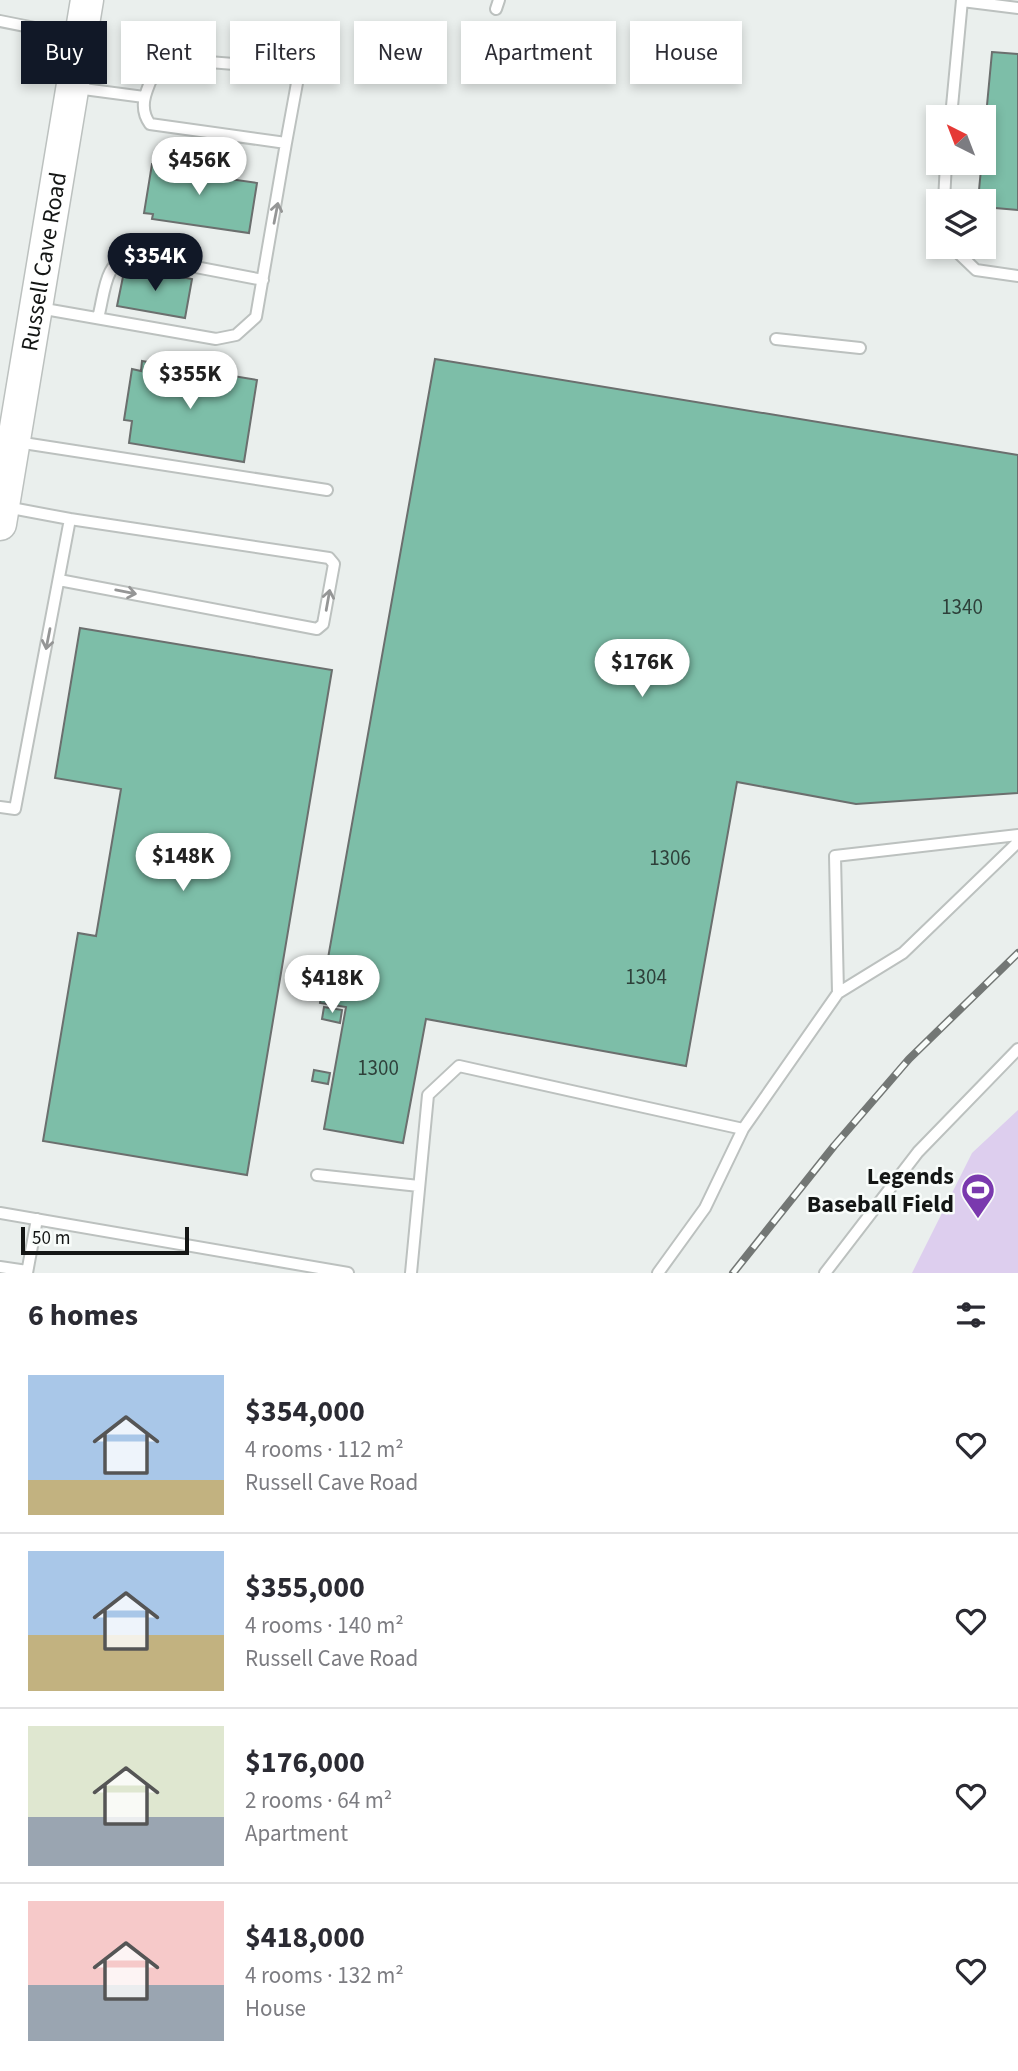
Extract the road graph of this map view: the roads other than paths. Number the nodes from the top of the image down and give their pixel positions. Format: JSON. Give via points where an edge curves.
{"nodes":[{"id":1,"x":87,"y":0,"type":"edge"},
{"id":2,"x":962,"y":0,"type":"edge"},
{"id":3,"x":1018,"y":8,"type":"edge"},
{"id":4,"x":0,"y":21,"type":"edge"},
{"id":5,"x":84,"y":21,"type":"edge"},
{"id":6,"x":21,"y":25,"type":"edge"},
{"id":7,"x":74,"y":84,"type":"edge"},
{"id":8,"x":73,"y":88,"type":"junction"},
{"id":9,"x":144,"y":97,"type":"junction"},
{"id":10,"x":952,"y":105,"type":"edge"},
{"id":11,"x":286,"y":143,"type":"junction"},
{"id":12,"x":965,"y":259,"type":"edge"},
{"id":13,"x":1018,"y":276,"type":"edge"},
{"id":14,"x":263,"y":280,"type":"junction"},
{"id":15,"x":36,"y":307,"type":"junction"},
{"id":16,"x":98,"y":318,"type":"junction"},
{"id":17,"x":776,"y":339,"type":"dead end"},
{"id":18,"x":860,"y":348,"type":"dead end"},
{"id":19,"x":14,"y":442,"type":"junction"},
{"id":20,"x":327,"y":490,"type":"dead end"},
{"id":21,"x":1,"y":515,"type":"edge"},
{"id":22,"x":70,"y":519,"type":"junction"},
{"id":23,"x":59,"y":580,"type":"junction"},
{"id":24,"x":0,"y":807,"type":"edge"},
{"id":25,"x":1018,"y":835,"type":"edge"},
{"id":26,"x":1018,"y":842,"type":"edge"},
{"id":27,"x":838,"y":993,"type":"junction"},
{"id":28,"x":1018,"y":1049,"type":"edge"},
{"id":29,"x":743,"y":1129,"type":"junction"},
{"id":30,"x":317,"y":1175,"type":"dead end"},
{"id":31,"x":419,"y":1186,"type":"junction"},
{"id":32,"x":0,"y":1213,"type":"edge"},
{"id":33,"x":37,"y":1219,"type":"junction"},
{"id":34,"x":0,"y":1267,"type":"edge"},
{"id":35,"x":27,"y":1272,"type":"edge"},
{"id":36,"x":348,"y":1273,"type":"edge"},
{"id":37,"x":411,"y":1273,"type":"edge"},
{"id":38,"x":658,"y":1273,"type":"edge"},
{"id":39,"x":825,"y":1273,"type":"edge"}],
"edges":[{"from":1,"to":5,"type":"street","name":"Russell Cave Road"},
{"from":2,"to":3,"type":"lane"},
{"from":2,"to":10,"type":"lane"},
{"from":4,"to":6,"type":"lane"},
{"from":7,"to":8,"type":"street","name":"Russell Cave Road"},
{"from":8,"to":9,"type":"lane"},
{"from":8,"to":15,"type":"street","name":"Russell Cave Road"},
{"from":9,"to":11,"type":"lane","via":[[143,114],[150,124]]},
{"from":9,"to":11,"type":"lane","via":[[158,66],[171,59],[289,72],[297,83]]},
{"from":14,"to":11,"type":"lane","one_way":true},
{"from":12,"to":13,"type":"lane","via":[[976,270]]},
{"from":14,"to":16,"type":"lane","via":[[256,317],[236,335],[216,339]]},
{"from":14,"to":16,"type":"lane","via":[[133,255],[119,257],[112,266]]},
{"from":15,"to":16,"type":"lane"},
{"from":15,"to":19,"type":"street","name":"Russell Cave Road"},
{"from":17,"to":18,"type":"lane"},
{"from":19,"to":20,"type":"lane"},
{"from":19,"to":21,"type":"street","name":"Russell Cave Road"},
{"from":21,"to":22,"type":"lane"},
{"from":22,"to":23,"type":"lane"},
{"from":23,"to":22,"type":"lane","one_way":true,"via":[[317,629],[323,624],[334,564],[329,558]]},
{"from":23,"to":24,"type":"lane","one_way":true,"via":[[15,809]]},
{"from":25,"to":27,"type":"lane","via":[[835,856]]},
{"from":26,"to":27,"type":"lane","via":[[902,953]]},
{"from":27,"to":29,"type":"lane"},
{"from":28,"to":39,"type":"lane","via":[[918,1152]]},
{"from":29,"to":31,"type":"lane","via":[[459,1066],[428,1095]]},
{"from":29,"to":38,"type":"lane","via":[[705,1208]]},
{"from":30,"to":31,"type":"lane"},
{"from":31,"to":37,"type":"lane"},
{"from":32,"to":33,"type":"lane"},
{"from":33,"to":35,"type":"lane"},
{"from":33,"to":36,"type":"lane"},
{"from":34,"to":35,"type":"lane"}]}
